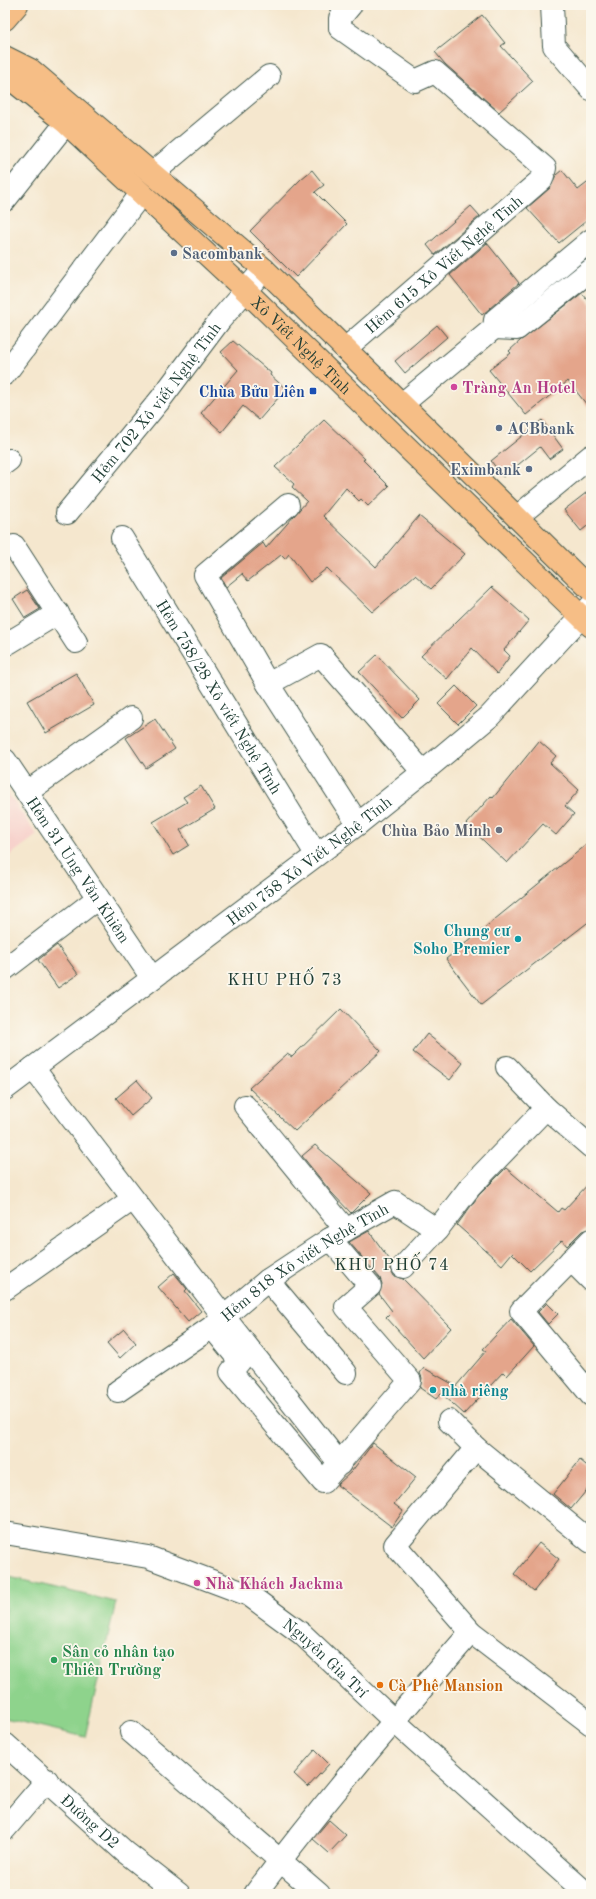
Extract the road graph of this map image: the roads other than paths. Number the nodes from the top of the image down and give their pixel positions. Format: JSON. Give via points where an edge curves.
{"nodes":[{"id":1,"x":17,"y":5,"type":"edge"},
{"id":2,"x":351,"y":5,"type":"edge"},
{"id":3,"x":552,"y":5,"type":"edge"},
{"id":4,"x":5,"y":19,"type":"edge"},
{"id":5,"x":5,"y":57,"type":"edge"},
{"id":6,"x":5,"y":71,"type":"edge"},
{"id":7,"x":269,"y":76,"type":"dead end"},
{"id":8,"x":591,"y":89,"type":"edge"},
{"id":9,"x":66,"y":123,"type":"junction"},
{"id":10,"x":153,"y":173,"type":"junction"},
{"id":11,"x":141,"y":194,"type":"junction"},
{"id":12,"x":5,"y":200,"type":"edge"},
{"id":13,"x":591,"y":240,"type":"edge"},
{"id":14,"x":264,"y":269,"type":"junction"},
{"id":15,"x":591,"y":270,"type":"edge"},
{"id":16,"x":552,"y":272,"type":"junction"},
{"id":17,"x":245,"y":290,"type":"junction"},
{"id":18,"x":566,"y":290,"type":"junction"},
{"id":19,"x":494,"y":328,"type":"junction"},
{"id":20,"x":345,"y":349,"type":"junction"},
{"id":21,"x":5,"y":374,"type":"edge"},
{"id":22,"x":402,"y":404,"type":"junction"},
{"id":23,"x":591,"y":456,"type":"edge"},
{"id":24,"x":288,"y":505,"type":"dead end"},
{"id":25,"x":67,"y":513,"type":"dead end"},
{"id":26,"x":517,"y":517,"type":"junction"},
{"id":27,"x":122,"y":538,"type":"dead end"},
{"id":28,"x":14,"y":546,"type":"dead end"},
{"id":29,"x":591,"y":590,"type":"edge"},
{"id":30,"x":58,"y":613,"type":"junction"},
{"id":31,"x":588,"y":617,"type":"edge"},
{"id":32,"x":76,"y":642,"type":"dead end"},
{"id":33,"x":5,"y":645,"type":"edge"},
{"id":34,"x":268,"y":684,"type":"junction"},
{"id":35,"x":131,"y":718,"type":"dead end"},
{"id":36,"x":5,"y":760,"type":"edge"},
{"id":37,"x":423,"y":772,"type":"junction"},
{"id":38,"x":27,"y":792,"type":"junction"},
{"id":39,"x":358,"y":824,"type":"junction"},
{"id":40,"x":316,"y":854,"type":"junction"},
{"id":41,"x":98,"y":898,"type":"junction"},
{"id":42,"x":5,"y":969,"type":"edge"},
{"id":43,"x":152,"y":978,"type":"junction"},
{"id":44,"x":507,"y":1067,"type":"dead end"},
{"id":45,"x":33,"y":1068,"type":"junction"},
{"id":46,"x":5,"y":1089,"type":"edge"},
{"id":47,"x":245,"y":1106,"type":"dead end"},
{"id":48,"x":546,"y":1108,"type":"junction"},
{"id":49,"x":591,"y":1147,"type":"edge"},
{"id":50,"x":134,"y":1199,"type":"junction"},
{"id":51,"x":437,"y":1230,"type":"junction"},
{"id":52,"x":338,"y":1235,"type":"junction"},
{"id":53,"x":591,"y":1240,"type":"edge"},
{"id":54,"x":571,"y":1260,"type":"junction"},
{"id":55,"x":403,"y":1267,"type":"dead end"},
{"id":56,"x":268,"y":1280,"type":"junction"},
{"id":57,"x":591,"y":1280,"type":"edge"},
{"id":58,"x":5,"y":1289,"type":"edge"},
{"id":59,"x":218,"y":1322,"type":"junction"},
{"id":60,"x":346,"y":1373,"type":"dead end"},
{"id":61,"x":118,"y":1391,"type":"dead end"},
{"id":62,"x":591,"y":1394,"type":"edge"},
{"id":63,"x":449,"y":1422,"type":"dead end"},
{"id":64,"x":476,"y":1448,"type":"junction"},
{"id":65,"x":5,"y":1533,"type":"edge"},
{"id":66,"x":591,"y":1542,"type":"edge"},
{"id":67,"x":471,"y":1632,"type":"junction"},
{"id":68,"x":394,"y":1721,"type":"junction"},
{"id":69,"x":591,"y":1724,"type":"edge"},
{"id":70,"x":131,"y":1732,"type":"dead end"},
{"id":71,"x":5,"y":1744,"type":"edge"},
{"id":72,"x":47,"y":1780,"type":"junction"},
{"id":73,"x":5,"y":1829,"type":"edge"},
{"id":74,"x":281,"y":1860,"type":"junction"},
{"id":75,"x":179,"y":1894,"type":"edge"},
{"id":76,"x":255,"y":1894,"type":"edge"},
{"id":77,"x":319,"y":1894,"type":"edge"},
{"id":78,"x":587,"y":1894,"type":"edge"}],
"edges":[{"from":1,"to":4,"type":"main road"},
{"from":2,"to":20,"type":"street","name":"Hẻm 615 Xô Viết Nghệ Tĩnh","via":[[340,18],[340,28],[415,81],[435,72],[545,168],[542,179]]},
{"from":3,"to":8,"type":"street","via":[[554,46]]},
{"from":5,"to":10,"type":"main road","name":"Xô Viết Nghệ Tĩnh","via":[[31,70]]},
{"from":6,"to":9,"type":"main road","name":"Xô Viết Nghệ Tĩnh","via":[[17,84]]},
{"from":7,"to":10,"type":"street"},
{"from":9,"to":11,"type":"main road","name":"Xô Viết Nghệ Tĩnh"},
{"from":9,"to":12,"type":"street"},
{"from":10,"to":14,"type":"main road","name":"Xô Viết Nghệ Tĩnh"},
{"from":11,"to":17,"type":"main road","name":"Xô Viết Nghệ Tĩnh"},
{"from":11,"to":21,"type":"street"},
{"from":13,"to":16,"type":"street"},
{"from":14,"to":17,"type":"street","name":"Hẻm 702 Xô viết Nghệ Tĩnh"},
{"from":14,"to":20,"type":"main road","name":"Xô Viết Nghệ Tĩnh"},
{"from":15,"to":18,"type":"street"},
{"from":16,"to":18,"type":"street"},
{"from":16,"to":19,"type":"street","via":[[495,320]]},
{"from":17,"to":25,"type":"street","name":"Hẻm 702 Xô viết Nghệ Tĩnh","via":[[160,400]]},
{"from":17,"to":31,"type":"main road","name":"Xô Viết Nghệ Tĩnh"},
{"from":18,"to":19,"type":"street","via":[[517,329]]},
{"from":19,"to":22,"type":"street"},
{"from":20,"to":22,"type":"main road","name":"Xô Viết Nghệ Tĩnh"},
{"from":22,"to":26,"type":"main road","name":"Xô Viết Nghệ Tĩnh"},
{"from":23,"to":26,"type":"street"},
{"from":24,"to":34,"type":"street","via":[[205,575]]},
{"from":26,"to":29,"type":"main road","name":"Xô Viết Nghệ Tĩnh"},
{"from":27,"to":40,"type":"street","name":"Hẻm 758/28 Xô viết Nghệ Tĩnh"},
{"from":28,"to":30,"type":"street"},
{"from":30,"to":32,"type":"street"},
{"from":30,"to":33,"type":"street"},
{"from":31,"to":37,"type":"street","name":"Hẻm 758 Xô Viết Nghệ Tĩnh","via":[[489,717]]},
{"from":34,"to":37,"type":"street","via":[[321,655]]},
{"from":34,"to":39,"type":"street"},
{"from":35,"to":38,"type":"street"},
{"from":36,"to":38,"type":"street","name":"Hẻm 31 Ung Văn Khiêm"},
{"from":37,"to":39,"type":"street","name":"Hẻm 758 Xô Viết Nghệ Tĩnh"},
{"from":38,"to":41,"type":"street","name":"Hẻm 31 Ung Văn Khiêm"},
{"from":39,"to":40,"type":"street","name":"Hẻm 758 Xô Viết Nghệ Tĩnh"},
{"from":40,"to":43,"type":"street","name":"Hẻm 758 Xô Viết Nghệ Tĩnh"},
{"from":41,"to":42,"type":"street"},
{"from":41,"to":43,"type":"street","name":"Hẻm 31 Ung Văn Khiêm"},
{"from":43,"to":45,"type":"street","name":"Hẻm 758 Xô Viết Nghệ Tĩnh"},
{"from":44,"to":48,"type":"street"},
{"from":45,"to":46,"type":"street","name":"Hẻm 758 Xô Viết Nghệ Tĩnh"},
{"from":45,"to":50,"type":"street"},
{"from":47,"to":52,"type":"street"},
{"from":48,"to":49,"type":"street"},
{"from":48,"to":51,"type":"street","via":[[470,1187]]},
{"from":50,"to":58,"type":"street"},
{"from":50,"to":59,"type":"street"},
{"from":51,"to":52,"type":"street","name":"Hẻm 818 Xô viết Nghệ Tĩnh","via":[[395,1202]]},
{"from":51,"to":55,"type":"street"},
{"from":52,"to":56,"type":"street","name":"Hẻm 818 Xô viết Nghệ Tĩnh"},
{"from":52,"to":59,"type":"street","via":[[370,1286],[346,1307],[410,1381],[340,1464]]},
{"from":53,"to":54,"type":"street"},
{"from":54,"to":57,"type":"street"},
{"from":54,"to":62,"type":"street","via":[[521,1311]]},
{"from":56,"to":59,"type":"street","name":"Hẻm 818 Xô viết Nghệ Tĩnh"},
{"from":56,"to":60,"type":"street"},
{"from":59,"to":61,"type":"street","name":"Hẻm 818 Xô viết Nghệ Tĩnh"},
{"from":63,"to":64,"type":"street"},
{"from":64,"to":66,"type":"street"},
{"from":64,"to":67,"type":"street","via":[[395,1545]]},
{"from":65,"to":68,"type":"street","name":"Nguyễn Gia Trí","via":[[148,1557],[249,1595],[302,1634]]},
{"from":67,"to":68,"type":"street"},
{"from":67,"to":69,"type":"street"},
{"from":68,"to":74,"type":"street"},
{"from":68,"to":78,"type":"street","name":"Nguyễn Gia Trí"},
{"from":70,"to":74,"type":"street"},
{"from":71,"to":72,"type":"street","name":"Đường D2"},
{"from":72,"to":73,"type":"street"},
{"from":72,"to":75,"type":"street","name":"Đường D2","via":[[125,1852]]},
{"from":74,"to":76,"type":"street"},
{"from":74,"to":77,"type":"street"}]}
